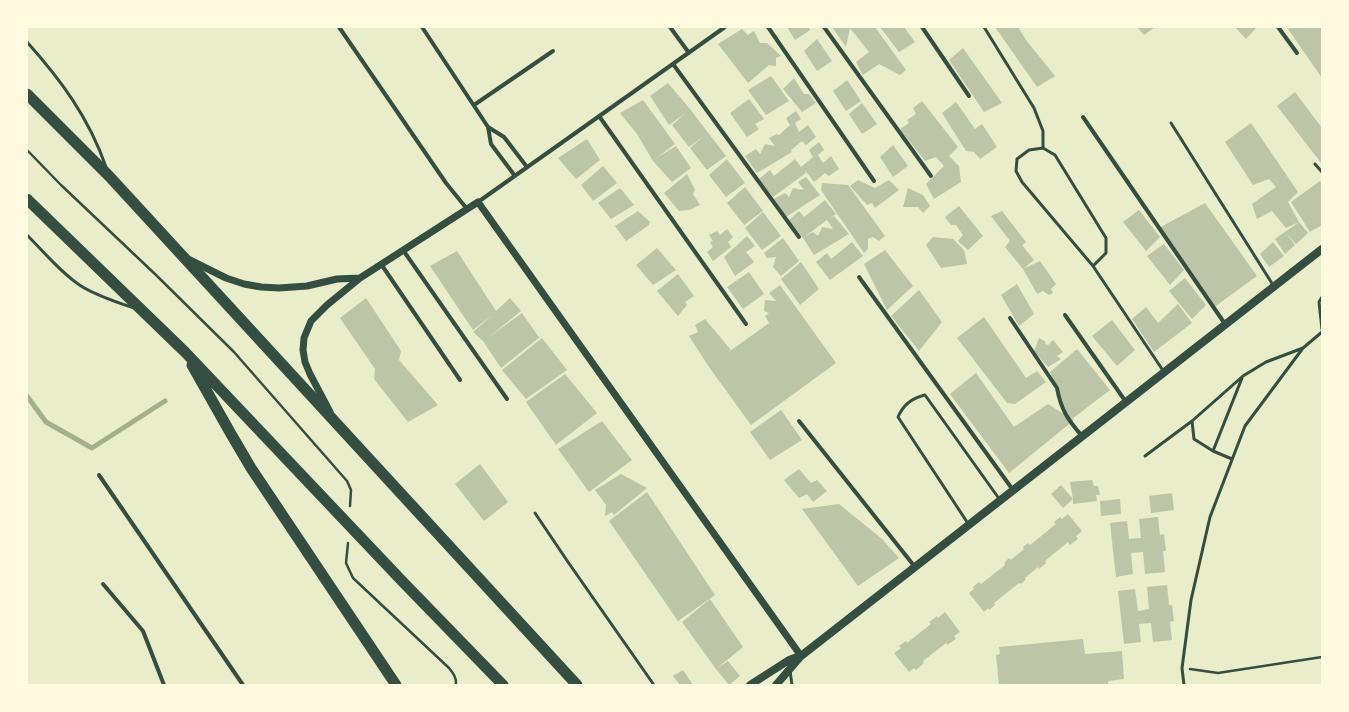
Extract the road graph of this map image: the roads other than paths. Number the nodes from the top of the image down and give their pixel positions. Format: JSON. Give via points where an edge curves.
{"nodes":[{"id":1,"x":339,"y":27,"type":"edge"},
{"id":2,"x":422,"y":27,"type":"edge"},
{"id":3,"x":670,"y":27,"type":"edge"},
{"id":4,"x":725,"y":27,"type":"edge"},
{"id":5,"x":768,"y":27,"type":"edge"},
{"id":6,"x":824,"y":27,"type":"edge"},
{"id":7,"x":922,"y":27,"type":"edge"},
{"id":8,"x":984,"y":27,"type":"edge"},
{"id":9,"x":1278,"y":27,"type":"edge"},
{"id":10,"x":27,"y":42,"type":"edge"},
{"id":11,"x":553,"y":51,"type":"dead end"},
{"id":12,"x":689,"y":52,"type":"junction"},
{"id":13,"x":1297,"y":53,"type":"dead end"},
{"id":14,"x":673,"y":64,"type":"junction"},
{"id":15,"x":27,"y":94,"type":"edge"},
{"id":16,"x":969,"y":96,"type":"dead end"},
{"id":17,"x":474,"y":105,"type":"junction"},
{"id":18,"x":599,"y":116,"type":"junction"},
{"id":19,"x":1083,"y":117,"type":"dead end"},
{"id":20,"x":1171,"y":123,"type":"dead end"},
{"id":21,"x":488,"y":127,"type":"junction"},
{"id":22,"x":1043,"y":148,"type":"junction"},
{"id":23,"x":1315,"y":164,"type":"dead end"},
{"id":24,"x":527,"y":167,"type":"junction"},
{"id":25,"x":1322,"y":172,"type":"edge"},
{"id":26,"x":109,"y":176,"type":"junction"},
{"id":27,"x":515,"y":176,"type":"junction"},
{"id":28,"x":931,"y":176,"type":"dead end"},
{"id":29,"x":874,"y":181,"type":"dead end"},
{"id":30,"x":27,"y":199,"type":"edge"},
{"id":31,"x":478,"y":202,"type":"junction"},
{"id":32,"x":467,"y":209,"type":"junction"},
{"id":33,"x":27,"y":235,"type":"edge"},
{"id":34,"x":799,"y":237,"type":"dead end"},
{"id":35,"x":1322,"y":249,"type":"edge"},
{"id":36,"x":403,"y":250,"type":"junction"},
{"id":37,"x":183,"y":256,"type":"junction"},
{"id":38,"x":381,"y":264,"type":"junction"},
{"id":39,"x":1093,"y":266,"type":"junction"},
{"id":40,"x":859,"y":277,"type":"dead end"},
{"id":41,"x":360,"y":278,"type":"junction"},
{"id":42,"x":1274,"y":287,"type":"junction"},
{"id":43,"x":1322,"y":298,"type":"edge"},
{"id":44,"x":143,"y":311,"type":"junction"},
{"id":45,"x":1065,"y":315,"type":"dead end"},
{"id":46,"x":1010,"y":318,"type":"dead end"},
{"id":47,"x":746,"y":324,"type":"dead end"},
{"id":48,"x":1226,"y":324,"type":"junction"},
{"id":49,"x":1322,"y":331,"type":"edge"},
{"id":50,"x":1304,"y":348,"type":"junction"},
{"id":51,"x":185,"y":352,"type":"junction"},
{"id":52,"x":1164,"y":372,"type":"junction"},
{"id":53,"x":1243,"y":376,"type":"junction"},
{"id":54,"x":460,"y":380,"type":"dead end"},
{"id":55,"x":508,"y":399,"type":"dead end"},
{"id":56,"x":1126,"y":402,"type":"junction"},
{"id":57,"x":799,"y":420,"type":"dead end"},
{"id":58,"x":1192,"y":421,"type":"junction"},
{"id":59,"x":337,"y":424,"type":"junction"},
{"id":60,"x":1083,"y":436,"type":"junction"},
{"id":61,"x":1213,"y":452,"type":"junction"},
{"id":62,"x":1145,"y":456,"type":"dead end"},
{"id":63,"x":1232,"y":459,"type":"junction"},
{"id":64,"x":99,"y":474,"type":"dead end"},
{"id":65,"x":1013,"y":490,"type":"junction"},
{"id":66,"x":1000,"y":500,"type":"junction"},
{"id":67,"x":535,"y":513,"type":"dead end"},
{"id":68,"x":969,"y":525,"type":"junction"},
{"id":69,"x":915,"y":567,"type":"junction"},
{"id":70,"x":103,"y":584,"type":"dead end"},
{"id":71,"x":801,"y":656,"type":"junction"},
{"id":72,"x":789,"y":660,"type":"junction"},
{"id":73,"x":790,"y":669,"type":"junction"},
{"id":74,"x":164,"y":685,"type":"edge"},
{"id":75,"x":243,"y":685,"type":"edge"},
{"id":76,"x":396,"y":685,"type":"edge"},
{"id":77,"x":503,"y":685,"type":"edge"},
{"id":78,"x":577,"y":685,"type":"edge"},
{"id":79,"x":654,"y":685,"type":"edge"},
{"id":80,"x":750,"y":685,"type":"edge"},
{"id":81,"x":776,"y":685,"type":"edge"},
{"id":82,"x":792,"y":685,"type":"edge"},
{"id":83,"x":1184,"y":685,"type":"edge"}],
"edges":[{"from":1,"to":32,"type":"street","via":[[446,183]]},
{"from":2,"to":17,"type":"street"},
{"from":3,"to":12,"type":"street"},
{"from":4,"to":12,"type":"street"},
{"from":5,"to":29,"type":"street"},
{"from":6,"to":28,"type":"street"},
{"from":7,"to":16,"type":"street"},
{"from":8,"to":22,"type":"lane","via":[[1034,108],[1043,131]]},
{"from":9,"to":13,"type":"street"},
{"from":10,"to":26,"type":"lane","via":[[51,69],[78,108],[99,146]]},
{"from":11,"to":17,"type":"street"},
{"from":12,"to":14,"type":"street"},
{"from":14,"to":18,"type":"street"},
{"from":14,"to":34,"type":"street"},
{"from":15,"to":26,"type":"highway"},
{"from":17,"to":21,"type":"street"},
{"from":18,"to":24,"type":"street"},
{"from":18,"to":47,"type":"street"},
{"from":19,"to":48,"type":"street"},
{"from":20,"to":42,"type":"lane"},
{"from":21,"to":24,"type":"street","via":[[504,137]]},
{"from":21,"to":27,"type":"street","via":[[491,144]]},
{"from":22,"to":39,"type":"lane","via":[[1055,154],[1106,238],[1106,253]]},
{"from":22,"to":39,"type":"lane","via":[[1029,150],[1018,159],[1016,171],[1022,182]]},
{"from":23,"to":25,"type":"lane"},
{"from":24,"to":27,"type":"street"},
{"from":26,"to":37,"type":"highway"},
{"from":27,"to":31,"type":"street"},
{"from":30,"to":44,"type":"highway"},
{"from":31,"to":32,"type":"street"},
{"from":31,"to":71,"type":"street"},
{"from":32,"to":36,"type":"street"},
{"from":33,"to":44,"type":"lane","via":[[80,285],[102,297]]},
{"from":35,"to":42,"type":"main road"},
{"from":36,"to":38,"type":"street"},
{"from":36,"to":55,"type":"street"},
{"from":37,"to":41,"type":"street","via":[[226,278],[261,287],[307,286],[337,279]]},
{"from":37,"to":59,"type":"highway"},
{"from":38,"to":41,"type":"street"},
{"from":38,"to":54,"type":"street"},
{"from":39,"to":52,"type":"lane"},
{"from":40,"to":65,"type":"street"},
{"from":41,"to":59,"type":"street","via":[[311,321],[304,338],[305,362]]},
{"from":42,"to":48,"type":"main road"},
{"from":43,"to":49,"type":"lane","via":[[1319,302]]},
{"from":44,"to":51,"type":"highway"},
{"from":45,"to":56,"type":"street"},
{"from":46,"to":60,"type":"street","via":[[1057,388],[1059,402],[1069,421]]},
{"from":48,"to":52,"type":"main road"},
{"from":49,"to":50,"type":"lane"},
{"from":50,"to":53,"type":"lane","via":[[1266,362]]},
{"from":50,"to":63,"type":"lane","via":[[1245,426]]},
{"from":51,"to":76,"type":"highway","via":[[251,468]]},
{"from":51,"to":77,"type":"highway"},
{"from":52,"to":56,"type":"main road"},
{"from":53,"to":58,"type":"lane"},
{"from":53,"to":61,"type":"lane"},
{"from":56,"to":60,"type":"main road"},
{"from":57,"to":69,"type":"street"},
{"from":58,"to":61,"type":"lane","via":[[1194,439]]},
{"from":58,"to":62,"type":"lane"},
{"from":59,"to":78,"type":"highway"},
{"from":60,"to":65,"type":"main road"},
{"from":61,"to":63,"type":"lane"},
{"from":63,"to":83,"type":"lane","via":[[1210,517],[1191,600],[1182,668]]},
{"from":64,"to":75,"type":"street"},
{"from":65,"to":66,"type":"main road"},
{"from":66,"to":68,"type":"main road"},
{"from":66,"to":68,"type":"lane","via":[[925,395],[902,407],[898,416]]},
{"from":67,"to":79,"type":"lane"},
{"from":68,"to":69,"type":"main road"},
{"from":69,"to":71,"type":"main road"},
{"from":70,"to":74,"type":"street","via":[[143,631]]},
{"from":71,"to":72,"type":"main road"},
{"from":71,"to":73,"type":"main road"},
{"from":72,"to":73,"type":"lane"},
{"from":72,"to":80,"type":"main road"},
{"from":73,"to":81,"type":"main road"},
{"from":73,"to":82,"type":"lane"}]}
